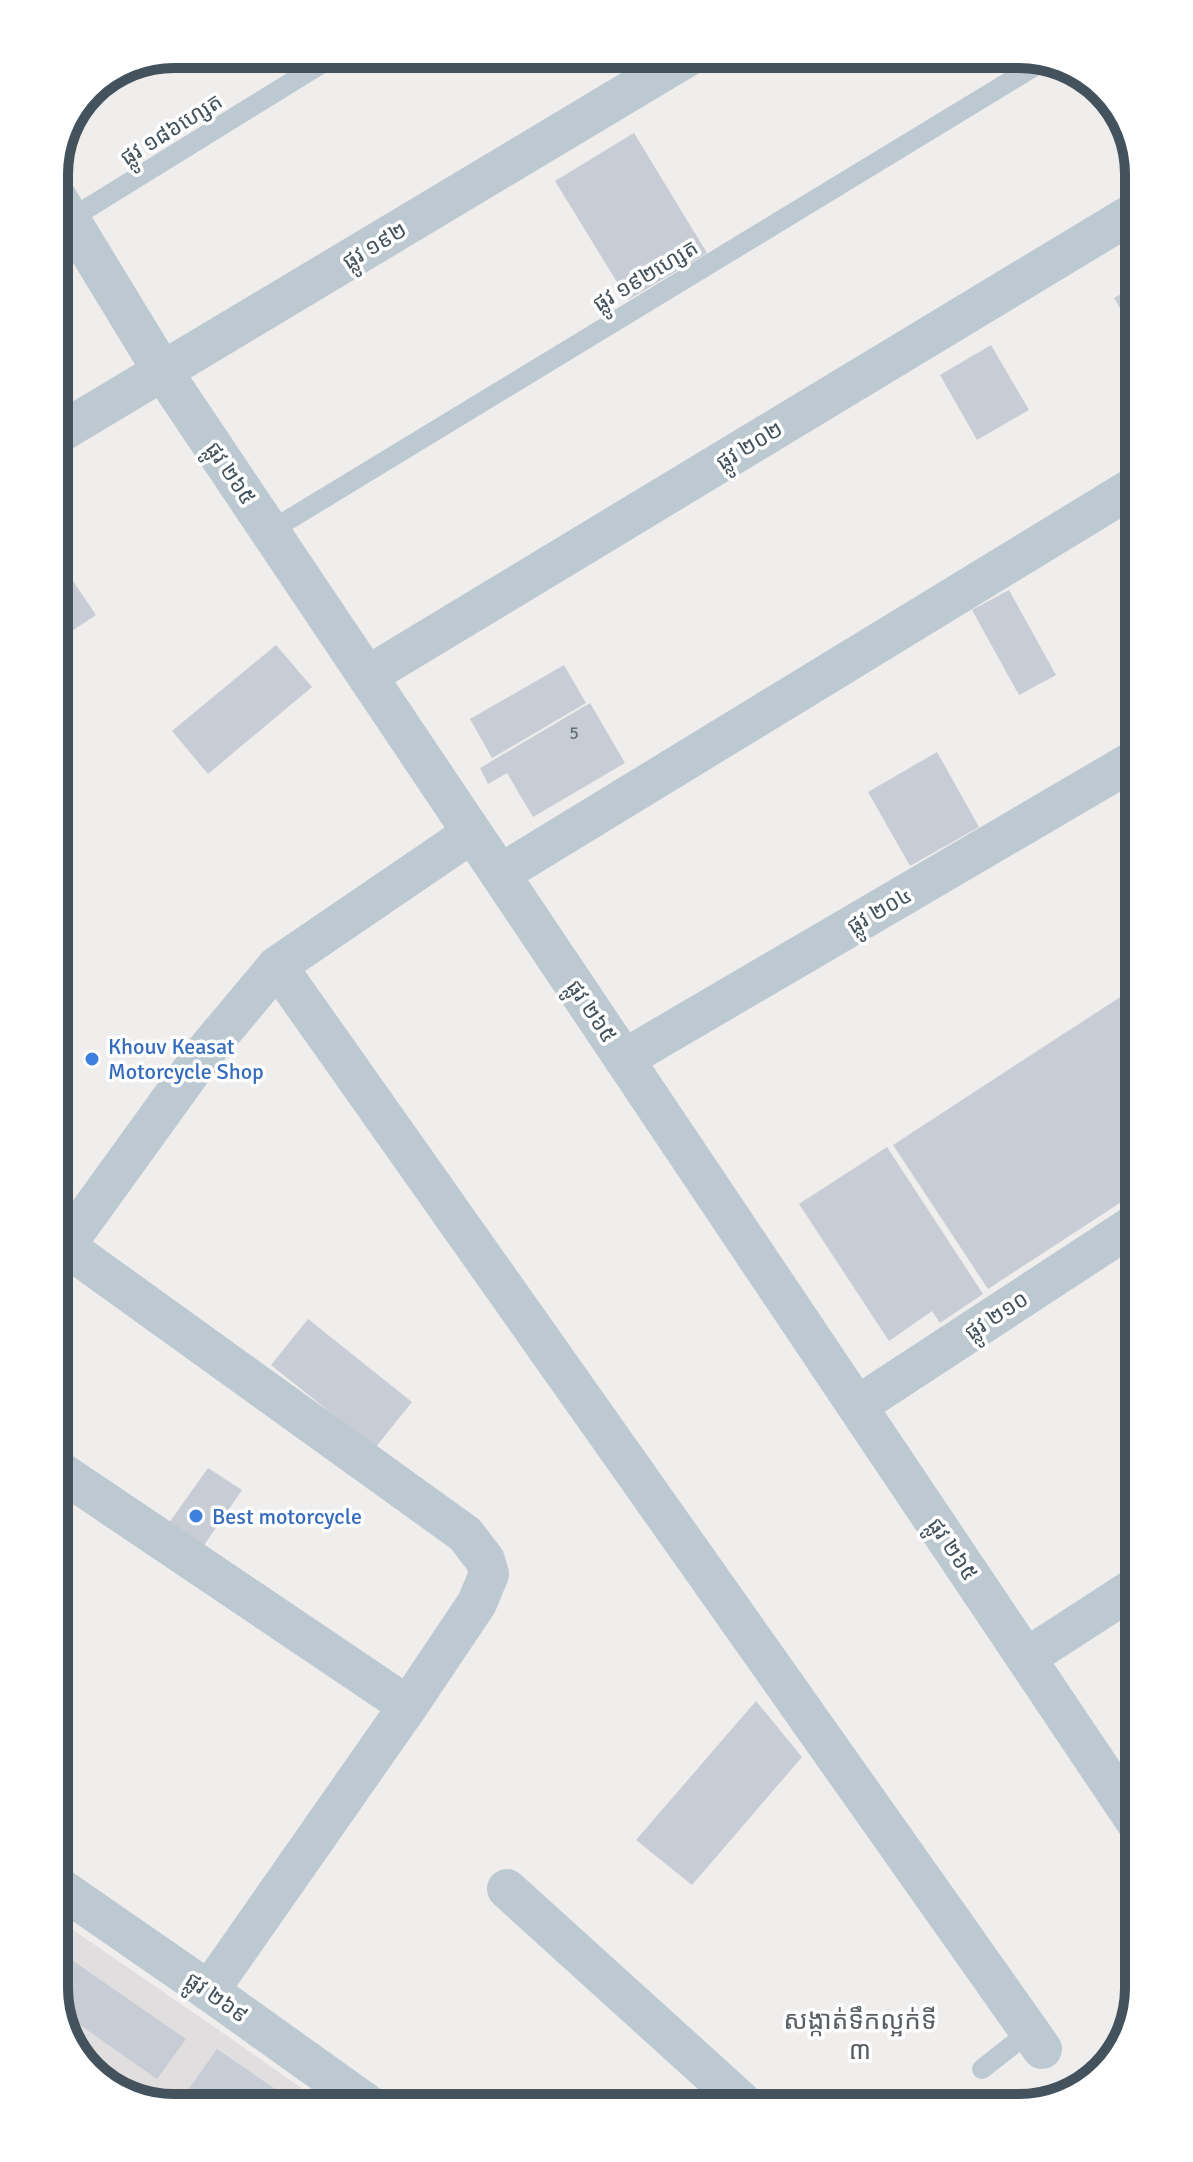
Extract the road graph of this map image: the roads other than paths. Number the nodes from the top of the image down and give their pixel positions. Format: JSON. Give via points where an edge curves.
{"nodes":[{"id":1,"x":312,"y":68,"type":"edge"},
{"id":2,"x":669,"y":68,"type":"edge"},
{"id":3,"x":1031,"y":69,"type":"edge"},
{"id":4,"x":68,"y":203,"type":"edge"},
{"id":5,"x":68,"y":216,"type":"edge"},
{"id":6,"x":1125,"y":218,"type":"edge"},
{"id":7,"x":163,"y":372,"type":"junction"},
{"id":8,"x":68,"y":428,"type":"edge"},
{"id":9,"x":1125,"y":492,"type":"edge"},
{"id":10,"x":270,"y":531,"type":"junction"},
{"id":11,"x":367,"y":676,"type":"junction"},
{"id":12,"x":1125,"y":766,"type":"edge"},
{"id":13,"x":472,"y":833,"type":"junction"},
{"id":14,"x":500,"y":874,"type":"junction"},
{"id":15,"x":277,"y":966,"type":"junction"},
{"id":16,"x":624,"y":1059,"type":"junction"},
{"id":17,"x":1125,"y":1231,"type":"edge"},
{"id":18,"x":68,"y":1242,"type":"edge"},
{"id":19,"x":68,"y":1254,"type":"edge"},
{"id":20,"x":857,"y":1406,"type":"junction"},
{"id":21,"x":68,"y":1477,"type":"edge"},
{"id":22,"x":1125,"y":1594,"type":"edge"},
{"id":23,"x":1026,"y":1658,"type":"junction"},
{"id":24,"x":408,"y":1706,"type":"junction"},
{"id":25,"x":1125,"y":1806,"type":"edge"},
{"id":26,"x":507,"y":1889,"type":"dead end"},
{"id":27,"x":68,"y":1893,"type":"edge"},
{"id":28,"x":209,"y":1991,"type":"junction"},
{"id":29,"x":1036,"y":2041,"type":"joint"},
{"id":30,"x":982,"y":2069,"type":"dead end"},
{"id":31,"x":353,"y":2094,"type":"edge"},
{"id":32,"x":733,"y":2094,"type":"edge"}],
"edges":[{"from":1,"to":4,"type":"lane","name":"ផ្លូវ ១៨៦ហ្សេត"},
{"from":2,"to":7,"type":"street","name":"ផ្លូវ ១៩២"},
{"from":3,"to":10,"type":"lane","name":"ផ្លូវ ១៩២ហ្សេត"},
{"from":5,"to":7,"type":"street","name":"ផ្លូវ ២៦៥"},
{"from":6,"to":11,"type":"street","name":"ផ្លូវ ២០២"},
{"from":7,"to":8,"type":"street","name":"ផ្លូវ ១៩២"},
{"from":7,"to":10,"type":"street","name":"ផ្លូវ ២៦៥"},
{"from":9,"to":14,"type":"street"},
{"from":10,"to":11,"type":"street","name":"ផ្លូវ ២៦៥"},
{"from":11,"to":13,"type":"street","name":"ផ្លូវ ២៦៥"},
{"from":12,"to":16,"type":"street","name":"ផ្លូវ ២០៤"},
{"from":13,"to":14,"type":"street","name":"ផ្លូវ ២៦៥"},
{"from":13,"to":15,"type":"street"},
{"from":14,"to":16,"type":"street","name":"ផ្លូវ ២៦៥"},
{"from":15,"to":18,"type":"street","via":[[205,1052]]},
{"from":15,"to":29,"type":"street"},
{"from":16,"to":20,"type":"street","name":"ផ្លូវ ២៦៥"},
{"from":17,"to":20,"type":"street","name":"ផ្លូវ ២១០"},
{"from":19,"to":24,"type":"street","via":[[465,1534],[485,1560],[489,1574],[477,1603]]},
{"from":20,"to":23,"type":"street","name":"ផ្លូវ ២៦៥"},
{"from":21,"to":24,"type":"street"},
{"from":22,"to":23,"type":"street"},
{"from":23,"to":25,"type":"street","name":"ផ្លូវ ២៦៥"},
{"from":24,"to":28,"type":"street"},
{"from":26,"to":32,"type":"street"},
{"from":27,"to":28,"type":"street","name":"ផ្លូវ ២៦៩"},
{"from":28,"to":31,"type":"street","name":"ផ្លូវ ២៦៩"},
{"from":29,"to":30,"type":"lane"}]}
